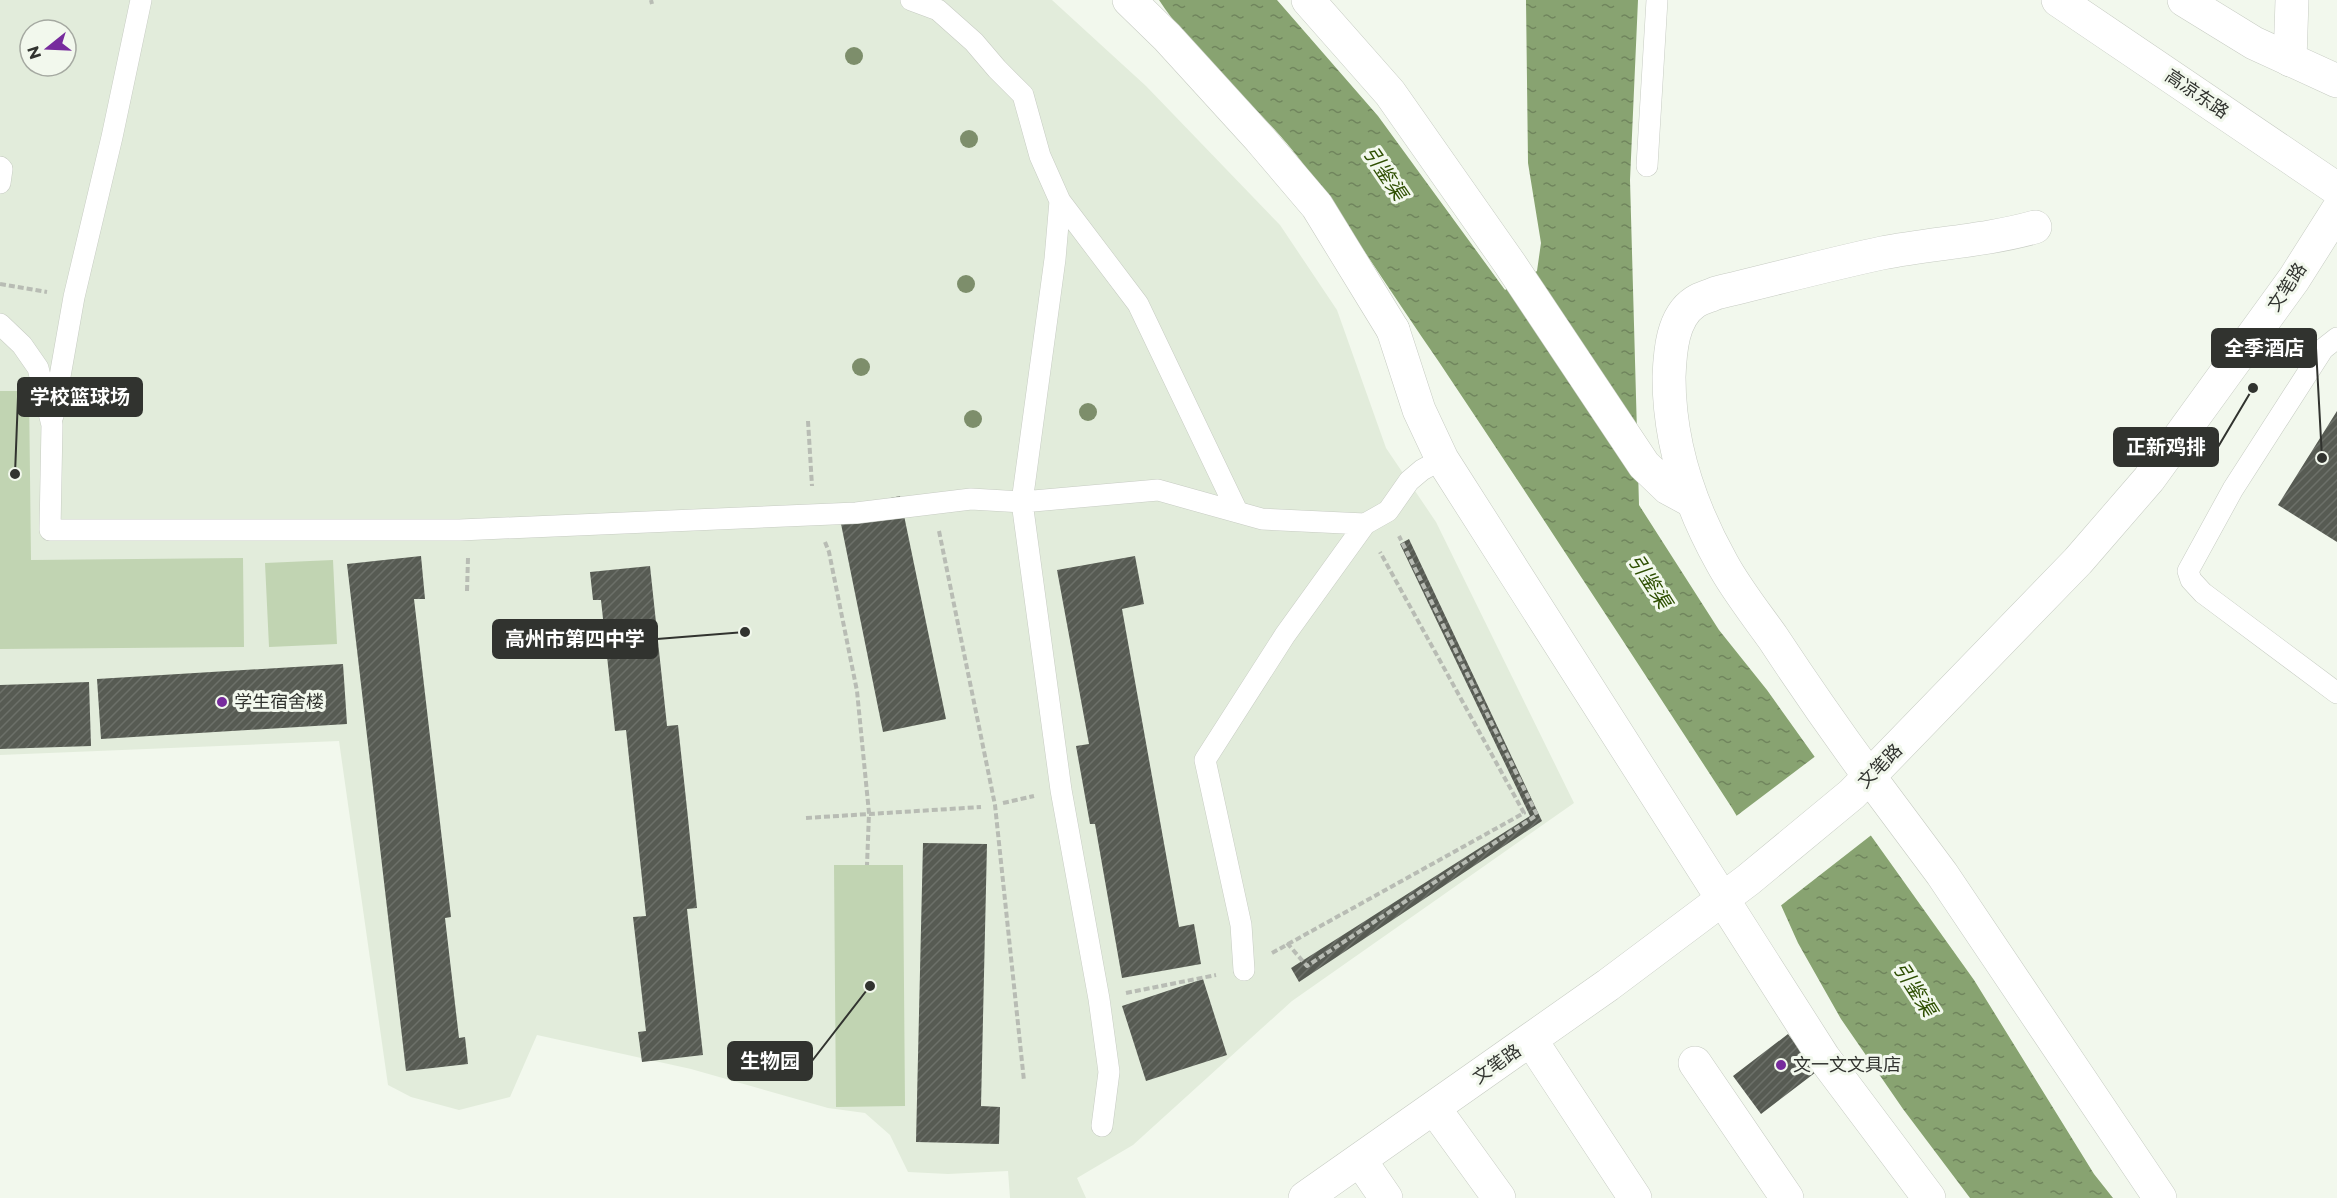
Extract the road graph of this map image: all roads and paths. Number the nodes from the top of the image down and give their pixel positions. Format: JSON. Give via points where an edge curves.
{"nodes":[{"id":1,"x":141,"y":0,"type":"edge"},
{"id":2,"x":911,"y":0,"type":"edge"},
{"id":3,"x":1129,"y":0,"type":"edge"},
{"id":4,"x":1308,"y":0,"type":"edge"},
{"id":5,"x":1657,"y":0,"type":"edge"},
{"id":6,"x":2058,"y":0,"type":"edge"},
{"id":7,"x":2184,"y":0,"type":"edge"},
{"id":8,"x":2292,"y":0,"type":"edge"},
{"id":9,"x":2290,"y":60,"type":"junction"},
{"id":10,"x":2337,"y":81,"type":"edge"},
{"id":11,"x":1647,"y":166,"type":"dead end"},
{"id":12,"x":0,"y":167,"type":"edge"},
{"id":13,"x":0,"y":183,"type":"edge"},
{"id":14,"x":2337,"y":189,"type":"edge"},
{"id":15,"x":1060,"y":201,"type":"junction"},
{"id":16,"x":2337,"y":211,"type":"edge"},
{"id":17,"x":2035,"y":227,"type":"dead end"},
{"id":18,"x":0,"y":284,"type":"edge"},
{"id":19,"x":74,"y":297,"type":"junction"},
{"id":20,"x":0,"y":324,"type":"edge"},
{"id":21,"x":2337,"y":338,"type":"edge"},
{"id":22,"x":808,"y":421,"type":"dead end"},
{"id":23,"x":52,"y":425,"type":"junction"},
{"id":24,"x":1442,"y":459,"type":"junction"},
{"id":25,"x":1692,"y":501,"type":"junction"},
{"id":26,"x":1022,"y":502,"type":"junction"},
{"id":27,"x":1237,"y":511,"type":"junction"},
{"id":28,"x":1385,"y":513,"type":"junction"},
{"id":29,"x":815,"y":514,"type":"junction"},
{"id":30,"x":937,"y":523,"type":"dead end"},
{"id":31,"x":1365,"y":524,"type":"junction"},
{"id":32,"x":468,"y":555,"type":"dead end"},
{"id":33,"x":467,"y":591,"type":"dead end"},
{"id":34,"x":2337,"y":693,"type":"edge"},
{"id":35,"x":1860,"y":785,"type":"junction"},
{"id":36,"x":981,"y":807,"type":"dead end"},
{"id":37,"x":869,"y":813,"type":"junction"},
{"id":38,"x":806,"y":818,"type":"dead end"},
{"id":39,"x":867,"y":865,"type":"dead end"},
{"id":40,"x":1736,"y":890,"type":"junction"},
{"id":41,"x":1287,"y":943,"type":"junction"},
{"id":42,"x":1244,"y":970,"type":"joint"},
{"id":43,"x":1207,"y":976,"type":"dead end"},
{"id":44,"x":1099,"y":999,"type":"junction"},
{"id":45,"x":1531,"y":1040,"type":"junction"},
{"id":46,"x":1695,"y":1063,"type":"dead end"},
{"id":47,"x":1024,"y":1081,"type":"dead end"},
{"id":48,"x":1434,"y":1108,"type":"junction"},
{"id":49,"x":1102,"y":1126,"type":"dead end"},
{"id":50,"x":1360,"y":1160,"type":"junction"},
{"id":51,"x":1305,"y":1198,"type":"edge"},
{"id":52,"x":1386,"y":1198,"type":"edge"},
{"id":53,"x":1499,"y":1198,"type":"edge"},
{"id":54,"x":1635,"y":1198,"type":"edge"},
{"id":55,"x":1787,"y":1198,"type":"edge"},
{"id":56,"x":1929,"y":1198,"type":"edge"},
{"id":57,"x":2160,"y":1198,"type":"edge"}],
"edges":[{"from":1,"to":19,"type":"lane"},
{"from":2,"to":15,"type":"lane","via":[[938,10],[1023,95],[1040,156]]},
{"from":3,"to":24,"type":"street","via":[[1214,88],[1317,206],[1393,330],[1419,410]]},
{"from":4,"to":25,"type":"street","via":[[1390,93],[1644,465],[1668,488]]},
{"from":5,"to":11,"type":"lane"},
{"from":6,"to":14,"type":"street","name":"高凉东路"},
{"from":7,"to":9,"type":"street"},
{"from":8,"to":9,"type":"street"},
{"from":9,"to":10,"type":"street"},
{"from":12,"to":13,"type":"lane"},
{"from":15,"to":26,"type":"lane"},
{"from":15,"to":27,"type":"lane","via":[[1138,303]]},
{"from":16,"to":35,"type":"street","name":"文笔路","via":[[2294,279],[2149,479],[2078,561]]},
{"from":17,"to":25,"type":"street","via":[[1882,254],[1716,293],[1695,302],[1683,313],[1676,328],[1669,370],[1674,436]]},
{"from":18,"to":19,"type":"path"},
{"from":19,"to":23,"type":"lane"},
{"from":20,"to":23,"type":"lane","via":[[38,368]]},
{"from":21,"to":34,"type":"lane","via":[[2323,349],[2233,489],[2188,571],[2191,580],[2204,592]]},
{"from":22,"to":29,"type":"path"},
{"from":23,"to":29,"type":"lane","via":[[50,530],[460,530]]},
{"from":24,"to":28,"type":"lane","via":[[1409,482]]},
{"from":24,"to":40,"type":"street"},
{"from":25,"to":35,"type":"street","via":[[1722,564],[1815,702]]},
{"from":26,"to":27,"type":"lane","via":[[1158,490]]},
{"from":26,"to":29,"type":"lane","via":[[971,499]]},
{"from":26,"to":44,"type":"lane","via":[[1061,790]]},
{"from":27,"to":31,"type":"lane","via":[[1262,519]]},
{"from":28,"to":31,"type":"lane"},
{"from":28,"to":41,"type":"path","via":[[1408,552],[1537,816],[1307,966]]},
{"from":29,"to":37,"type":"path","via":[[829,552],[857,691]]},
{"from":30,"to":47,"type":"path","via":[[995,805]]},
{"from":31,"to":41,"type":"path","via":[[1524,813]]},
{"from":31,"to":42,"type":"lane","via":[[1285,635],[1205,760],[1241,925]]},
{"from":32,"to":33,"type":"path"},
{"from":35,"to":40,"type":"street","name":"文笔路"},
{"from":35,"to":57,"type":"street","via":[[1942,874]]},
{"from":36,"to":37,"type":"path"},
{"from":37,"to":38,"type":"path"},
{"from":37,"to":39,"type":"path"},
{"from":40,"to":45,"type":"street","name":"文笔路"},
{"from":40,"to":56,"type":"street","via":[[1824,1058]]},
{"from":41,"to":42,"type":"path"},
{"from":43,"to":44,"type":"path"},
{"from":44,"to":49,"type":"lane","via":[[1109,1072]]},
{"from":45,"to":48,"type":"street","name":"文笔路"},
{"from":45,"to":54,"type":"street"},
{"from":46,"to":55,"type":"street"},
{"from":48,"to":50,"type":"street","name":"文笔路"},
{"from":48,"to":53,"type":"street"},
{"from":50,"to":51,"type":"street","name":"文笔路"},
{"from":50,"to":52,"type":"street"}]}
